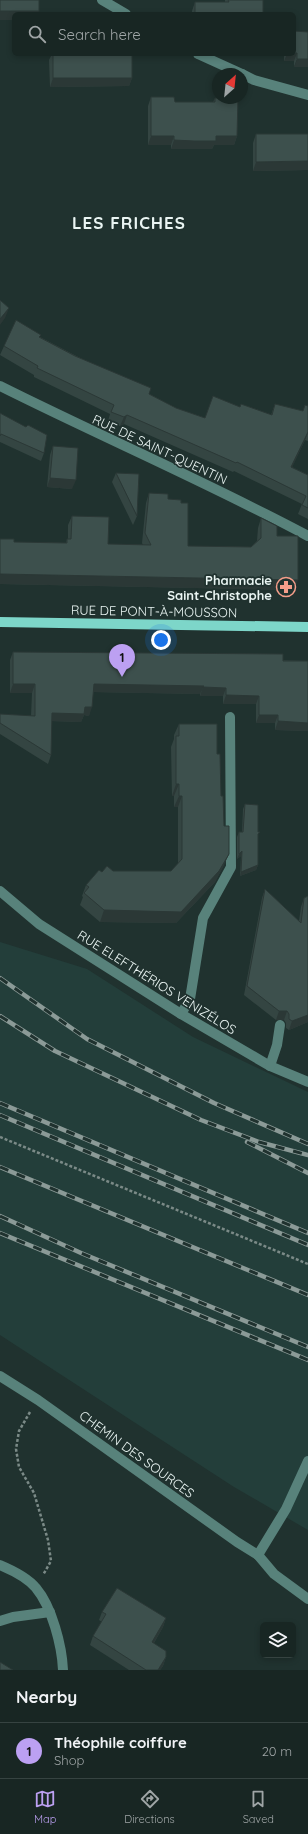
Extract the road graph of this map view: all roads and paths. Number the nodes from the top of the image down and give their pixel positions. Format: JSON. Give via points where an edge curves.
{"nodes":[{"id":1,"x":102,"y":0,"type":"edge"},
{"id":2,"x":123,"y":12,"type":"edge"},
{"id":3,"x":202,"y":56,"type":"edge"},
{"id":4,"x":229,"y":68,"type":"edge"},
{"id":5,"x":248,"y":77,"type":"edge"},
{"id":6,"x":308,"y":95,"type":"edge"},
{"id":7,"x":0,"y":386,"type":"edge"},
{"id":8,"x":308,"y":536,"type":"edge"},
{"id":9,"x":0,"y":622,"type":"edge"},
{"id":10,"x":308,"y":627,"type":"edge"},
{"id":11,"x":230,"y":717,"type":"dead end"},
{"id":12,"x":0,"y":891,"type":"edge"},
{"id":13,"x":181,"y":1014,"type":"junction"},
{"id":14,"x":280,"y":1025,"type":"dead end"},
{"id":15,"x":270,"y":1066,"type":"junction"},
{"id":16,"x":308,"y":1082,"type":"edge"},
{"id":17,"x":0,"y":1137,"type":"edge"},
{"id":18,"x":308,"y":1264,"type":"edge"},
{"id":19,"x":0,"y":1376,"type":"edge"},
{"id":20,"x":38,"y":1400,"type":"junction"},
{"id":21,"x":308,"y":1461,"type":"edge"},
{"id":22,"x":258,"y":1555,"type":"junction"},
{"id":23,"x":0,"y":1565,"type":"edge"},
{"id":24,"x":36,"y":1588,"type":"junction"},
{"id":25,"x":308,"y":1599,"type":"edge"},
{"id":26,"x":50,"y":1612,"type":"junction"},
{"id":27,"x":0,"y":1621,"type":"edge"},
{"id":28,"x":63,"y":1670,"type":"edge"}],
"edges":[{"from":1,"to":2,"type":"street"},
{"from":3,"to":4,"type":"street"},
{"from":5,"to":6,"type":"street"},
{"from":7,"to":8,"type":"street","name":"RUE DE SAINT-QUENTIN","via":[[98,435],[252,506]]},
{"from":9,"to":10,"type":"main road","name":"RUE DE PONT-À-MOUSSON"},
{"from":11,"to":13,"type":"street","via":[[231,868],[203,918],[190,999]]},
{"from":12,"to":13,"type":"street","name":"RUE ELEFTHÉRIOS VENIZÉLOS","via":[[39,924]]},
{"from":13,"to":15,"type":"street","name":"RUE ELEFTHÉRIOS VENIZÉLOS"},
{"from":14,"to":15,"type":"street"},
{"from":15,"to":16,"type":"street","name":"RUE ELEFTHÉRIOS VENIZÉLOS"},
{"from":17,"to":18,"type":"path"},
{"from":19,"to":20,"type":"street","name":"CHEMIN DES SOURCES"},
{"from":20,"to":22,"type":"street","name":"CHEMIN DES SOURCES"},
{"from":20,"to":24,"type":"path","via":[[19,1431],[16,1449],[19,1467],[34,1493],[48,1540],[51,1561]]},
{"from":21,"to":22,"type":"street","via":[[286,1509]]},
{"from":22,"to":25,"type":"street","name":"CHEMIN DES SOURCES","via":[[274,1574]]},
{"from":23,"to":24,"type":"street","via":[[10,1569]]},
{"from":24,"to":26,"type":"street"},
{"from":26,"to":27,"type":"street"},
{"from":26,"to":28,"type":"street"}]}
